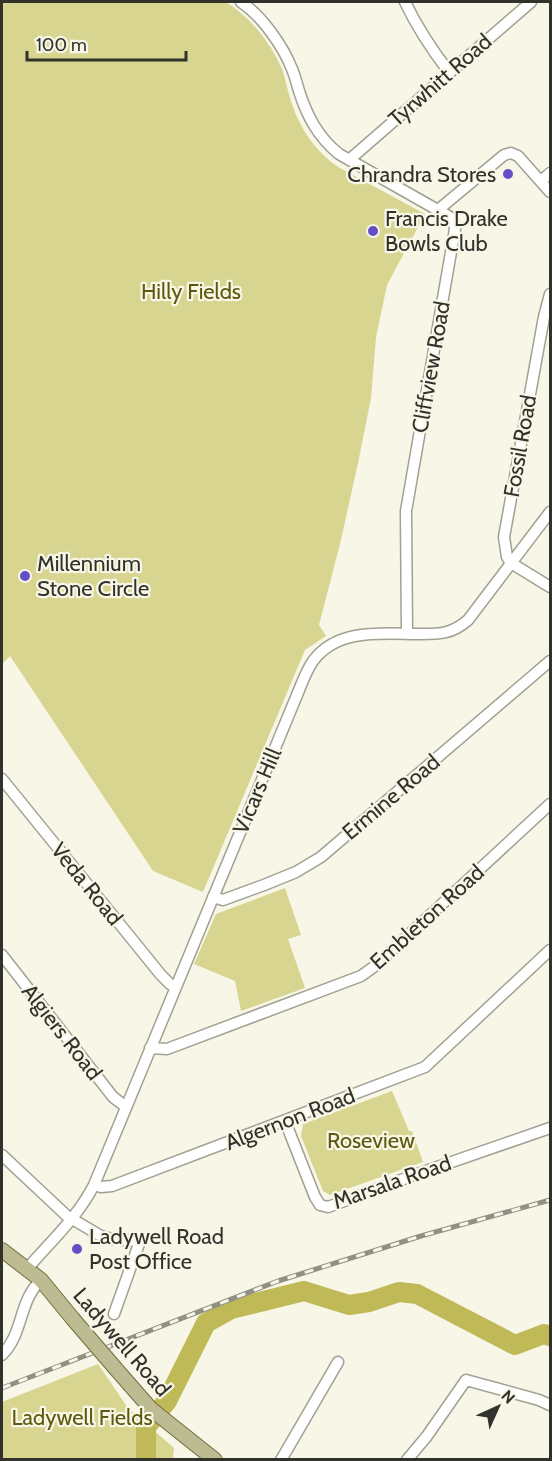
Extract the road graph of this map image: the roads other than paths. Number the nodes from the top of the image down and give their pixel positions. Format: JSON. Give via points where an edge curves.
{"nodes":[{"id":1,"x":241,"y":2,"type":"edge"},
{"id":2,"x":405,"y":2,"type":"edge"},
{"id":3,"x":531,"y":2,"type":"edge"},
{"id":4,"x":449,"y":72,"type":"junction"},
{"id":5,"x":349,"y":160,"type":"junction"},
{"id":6,"x":550,"y":173,"type":"edge"},
{"id":7,"x":541,"y":181,"type":"junction"},
{"id":8,"x":550,"y":192,"type":"edge"},
{"id":9,"x":438,"y":210,"type":"junction"},
{"id":10,"x":550,"y":294,"type":"edge"},
{"id":11,"x":550,"y":512,"type":"edge"},
{"id":12,"x":511,"y":563,"type":"junction"},
{"id":13,"x":550,"y":587,"type":"edge"},
{"id":14,"x":407,"y":634,"type":"junction"},
{"id":15,"x":550,"y":661,"type":"edge"},
{"id":16,"x":2,"y":778,"type":"edge"},
{"id":17,"x":550,"y":804,"type":"edge"},
{"id":18,"x":213,"y":897,"type":"junction"},
{"id":19,"x":550,"y":950,"type":"edge"},
{"id":20,"x":2,"y":955,"type":"edge"},
{"id":21,"x":175,"y":987,"type":"junction"},
{"id":22,"x":150,"y":1048,"type":"junction"},
{"id":23,"x":126,"y":1107,"type":"junction"},
{"id":24,"x":285,"y":1121,"type":"junction"},
{"id":25,"x":550,"y":1128,"type":"edge"},
{"id":26,"x":2,"y":1155,"type":"edge"},
{"id":27,"x":94,"y":1185,"type":"junction"},
{"id":28,"x":73,"y":1218,"type":"junction"},
{"id":29,"x":2,"y":1250,"type":"edge"},
{"id":30,"x":27,"y":1269,"type":"junction"},
{"id":31,"x":41,"y":1280,"type":"junction"},
{"id":32,"x":114,"y":1314,"type":"dead end"},
{"id":33,"x":2,"y":1355,"type":"edge"},
{"id":34,"x":338,"y":1362,"type":"dead end"},
{"id":35,"x":550,"y":1405,"type":"edge"},
{"id":36,"x":215,"y":1460,"type":"edge"},
{"id":37,"x":281,"y":1460,"type":"edge"},
{"id":38,"x":407,"y":1460,"type":"edge"}],
"edges":[{"from":1,"to":5,"type":"street","name":"Cliffview Road","via":[[282,48],[316,130],[329,146]]},
{"from":2,"to":4,"type":"street"},
{"from":3,"to":4,"type":"street","name":"Tyrwhitt Road"},
{"from":4,"to":5,"type":"street","name":"Tyrwhitt Road"},
{"from":5,"to":9,"type":"street","name":"Cliffview Road"},
{"from":6,"to":7,"type":"street"},
{"from":7,"to":8,"type":"street"},
{"from":7,"to":9,"type":"street","via":[[518,156],[510,153]]},
{"from":9,"to":14,"type":"street","name":"Cliffview Road","via":[[450,217],[455,229],[406,511]]},
{"from":10,"to":12,"type":"street","name":"Fossil Road","via":[[504,537]]},
{"from":11,"to":12,"type":"street","name":"Vicars Hill"},
{"from":12,"to":13,"type":"street"},
{"from":12,"to":14,"type":"street","name":"Vicars Hill","via":[[459,627],[437,634]]},
{"from":14,"to":18,"type":"street","name":"Vicars Hill","via":[[351,636],[324,650],[312,662]]},
{"from":15,"to":18,"type":"street","name":"Ermine Road","via":[[321,857],[296,872],[223,900]]},
{"from":16,"to":21,"type":"street","name":"Veda Road","via":[[161,975]]},
{"from":17,"to":22,"type":"street","name":"Embleton Road","via":[[361,976],[167,1049]]},
{"from":18,"to":21,"type":"street","name":"Vicars Hill"},
{"from":19,"to":24,"type":"street","name":"Algernon Road","via":[[425,1067]]},
{"from":20,"to":23,"type":"street","name":"Algiers Road","via":[[113,1097]]},
{"from":21,"to":22,"type":"street","name":"Vicars Hill"},
{"from":22,"to":23,"type":"street","name":"Vicars Hill"},
{"from":23,"to":27,"type":"street","name":"Vicars Hill"},
{"from":24,"to":25,"type":"street","name":"Marsala Road","via":[[315,1197],[320,1205],[328,1207]]},
{"from":24,"to":27,"type":"street","name":"Algernon Road","via":[[112,1186]]},
{"from":26,"to":28,"type":"street"},
{"from":27,"to":28,"type":"street"},
{"from":28,"to":30,"type":"street"},
{"from":28,"to":32,"type":"street","via":[[101,1236],[140,1241]]},
{"from":29,"to":30,"type":"main road","name":"Ladywell Road"},
{"from":30,"to":31,"type":"main road","name":"Ladywell Road"},
{"from":31,"to":33,"type":"street","via":[[30,1292],[16,1334]]},
{"from":31,"to":36,"type":"main road","name":"Ladywell Road","bridge":true,"via":[[143,1402]]},
{"from":34,"to":37,"type":"street"},
{"from":35,"to":38,"type":"street","via":[[466,1380]]}]}
